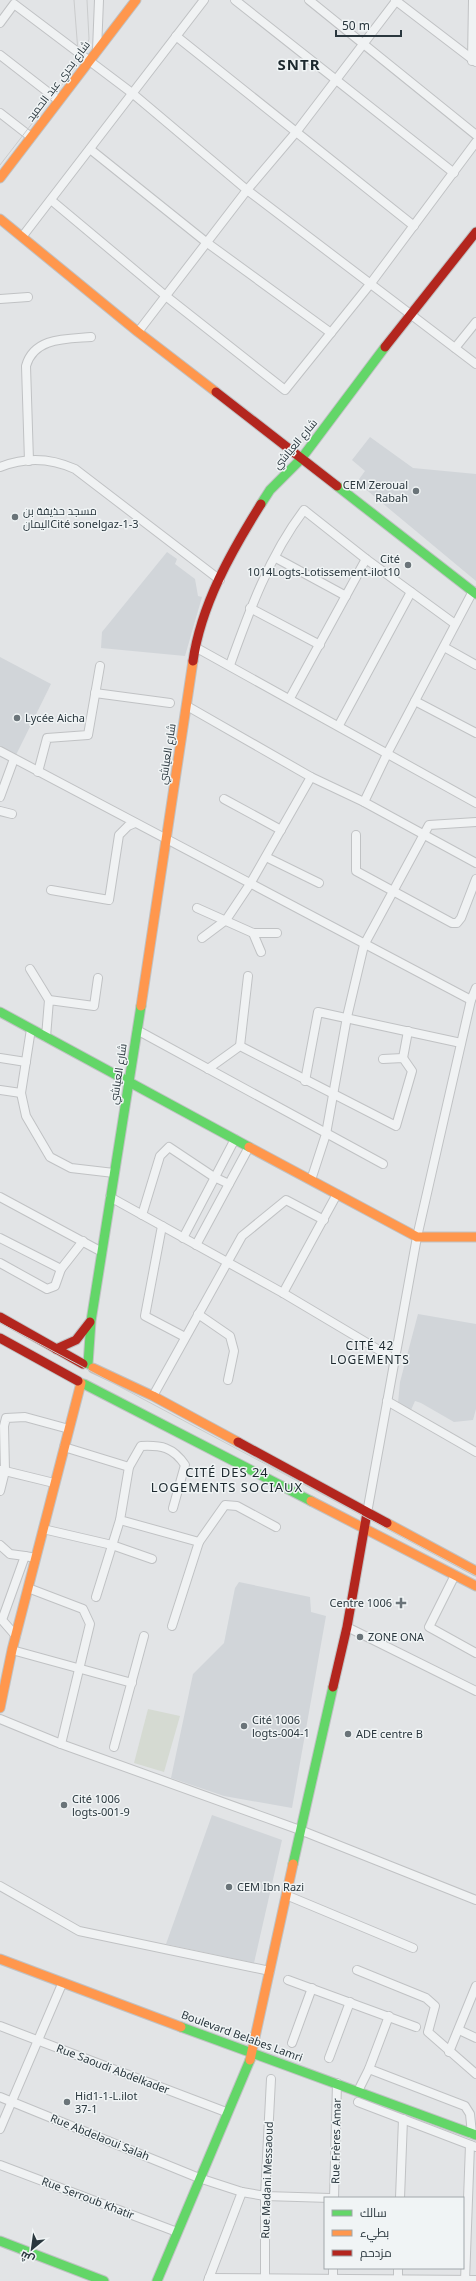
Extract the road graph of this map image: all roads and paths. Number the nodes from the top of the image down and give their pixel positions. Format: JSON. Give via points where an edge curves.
{"nodes":[{"id":1,"x":99,"y":0,"type":"edge"},
{"id":2,"x":136,"y":0,"type":"edge"},
{"id":3,"x":204,"y":0,"type":"edge"},
{"id":4,"x":236,"y":0,"type":"edge"},
{"id":5,"x":309,"y":0,"type":"edge"},
{"id":6,"x":473,"y":0,"type":"edge"},
{"id":7,"x":395,"y":1,"type":"edge"},
{"id":8,"x":0,"y":23,"type":"edge"},
{"id":9,"x":176,"y":36,"type":"junction"},
{"id":10,"x":363,"y":44,"type":"junction"},
{"id":11,"x":97,"y":50,"type":"junction"},
{"id":12,"x":0,"y":55,"type":"edge"},
{"id":13,"x":88,"y":60,"type":"junction"},
{"id":14,"x":474,"y":62,"type":"edge"},
{"id":15,"x":336,"y":78,"type":"junction"},
{"id":16,"x":132,"y":93,"type":"junction"},
{"id":17,"x":58,"y":100,"type":"junction"},
{"id":18,"x":0,"y":113,"type":"edge"},
{"id":19,"x":297,"y":131,"type":"junction"},
{"id":20,"x":476,"y":135,"type":"edge"},
{"id":21,"x":31,"y":137,"type":"junction"},
{"id":22,"x":476,"y":142,"type":"edge"},
{"id":23,"x":90,"y":149,"type":"junction"},
{"id":24,"x":454,"y":173,"type":"junction"},
{"id":25,"x":1,"y":174,"type":"edge"},
{"id":26,"x":247,"y":190,"type":"junction"},
{"id":27,"x":51,"y":200,"type":"junction"},
{"id":28,"x":0,"y":219,"type":"edge"},
{"id":29,"x":414,"y":226,"type":"junction"},
{"id":30,"x":476,"y":232,"type":"edge"},
{"id":31,"x":22,"y":237,"type":"junction"},
{"id":32,"x":206,"y":242,"type":"junction"},
{"id":33,"x":371,"y":283,"type":"junction"},
{"id":34,"x":28,"y":297,"type":"dead end"},
{"id":35,"x":166,"y":297,"type":"junction"},
{"id":36,"x":0,"y":299,"type":"edge"},
{"id":37,"x":411,"y":313,"type":"junction"},
{"id":38,"x":476,"y":322,"type":"edge"},
{"id":39,"x":138,"y":332,"type":"junction"},
{"id":40,"x":331,"y":333,"type":"junction"},
{"id":41,"x":91,"y":337,"type":"dead end"},
{"id":42,"x":455,"y":348,"type":"junction"},
{"id":43,"x":476,"y":364,"type":"edge"},
{"id":44,"x":301,"y":459,"type":"junction"},
{"id":45,"x":29,"y":461,"type":"junction"},
{"id":46,"x":0,"y":467,"type":"edge"},
{"id":47,"x":276,"y":558,"type":"junction"},
{"id":48,"x":366,"y":559,"type":"junction"},
{"id":49,"x":220,"y":580,"type":"junction"},
{"id":50,"x":410,"y":592,"type":"junction"},
{"id":51,"x":474,"y":592,"type":"edge"},
{"id":52,"x":346,"y":596,"type":"junction"},
{"id":53,"x":250,"y":608,"type":"junction"},
{"id":54,"x":455,"y":624,"type":"junction"},
{"id":55,"x":320,"y":645,"type":"junction"},
{"id":56,"x":195,"y":647,"type":"junction"},
{"id":57,"x":444,"y":647,"type":"junction"},
{"id":58,"x":230,"y":665,"type":"junction"},
{"id":59,"x":476,"y":665,"type":"edge"},
{"id":60,"x":100,"y":666,"type":"dead end"},
{"id":61,"x":95,"y":693,"type":"junction"},
{"id":62,"x":290,"y":698,"type":"junction"},
{"id":63,"x":415,"y":701,"type":"junction"},
{"id":64,"x":170,"y":703,"type":"dead end"},
{"id":65,"x":187,"y":706,"type":"junction"},
{"id":66,"x":338,"y":725,"type":"junction"},
{"id":67,"x":476,"y":733,"type":"edge"},
{"id":68,"x":0,"y":751,"type":"edge"},
{"id":69,"x":388,"y":752,"type":"junction"},
{"id":70,"x":14,"y":758,"type":"junction"},
{"id":71,"x":38,"y":772,"type":"junction"},
{"id":72,"x":311,"y":777,"type":"junction"},
{"id":73,"x":0,"y":797,"type":"edge"},
{"id":74,"x":224,"y":799,"type":"dead end"},
{"id":75,"x":364,"y":802,"type":"junction"},
{"id":76,"x":476,"y":803,"type":"edge"},
{"id":77,"x":0,"y":811,"type":"edge"},
{"id":78,"x":12,"y":814,"type":"dead end"},
{"id":79,"x":476,"y":822,"type":"edge"},
{"id":80,"x":135,"y":823,"type":"junction"},
{"id":81,"x":281,"y":830,"type":"junction"},
{"id":82,"x":356,"y":834,"type":"dead end"},
{"id":83,"x":423,"y":834,"type":"junction"},
{"id":84,"x":167,"y":840,"type":"junction"},
{"id":85,"x":266,"y":857,"type":"junction"},
{"id":86,"x":476,"y":863,"type":"edge"},
{"id":87,"x":476,"y":879,"type":"edge"},
{"id":88,"x":319,"y":883,"type":"dead end"},
{"id":89,"x":250,"y":884,"type":"junction"},
{"id":90,"x":51,"y":890,"type":"dead end"},
{"id":91,"x":393,"y":892,"type":"junction"},
{"id":92,"x":197,"y":908,"type":"dead end"},
{"id":93,"x":226,"y":920,"type":"junction"},
{"id":94,"x":253,"y":933,"type":"junction"},
{"id":95,"x":277,"y":933,"type":"dead end"},
{"id":96,"x":202,"y":938,"type":"dead end"},
{"id":97,"x":364,"y":945,"type":"junction"},
{"id":98,"x":261,"y":952,"type":"dead end"},
{"id":99,"x":30,"y":969,"type":"dead end"},
{"id":100,"x":248,"y":976,"type":"dead end"},
{"id":101,"x":98,"y":978,"type":"dead end"},
{"id":102,"x":476,"y":988,"type":"edge"},
{"id":103,"x":49,"y":1000,"type":"junction"},
{"id":104,"x":471,"y":1000,"type":"junction"},
{"id":105,"x":0,"y":1012,"type":"edge"},
{"id":106,"x":347,"y":1017,"type":"junction"},
{"id":107,"x":31,"y":1029,"type":"junction"},
{"id":108,"x":137,"y":1030,"type":"junction"},
{"id":109,"x":408,"y":1031,"type":"junction"},
{"id":110,"x":46,"y":1037,"type":"junction"},
{"id":111,"x":461,"y":1043,"type":"junction"},
{"id":112,"x":240,"y":1046,"type":"junction"},
{"id":113,"x":0,"y":1058,"type":"edge"},
{"id":114,"x":403,"y":1058,"type":"junction"},
{"id":115,"x":383,"y":1059,"type":"dead end"},
{"id":116,"x":26,"y":1062,"type":"junction"},
{"id":117,"x":208,"y":1069,"type":"junction"},
{"id":118,"x":305,"y":1080,"type":"junction"},
{"id":119,"x":128,"y":1082,"type":"junction"},
{"id":120,"x":0,"y":1090,"type":"edge"},
{"id":121,"x":20,"y":1093,"type":"junction"},
{"id":122,"x":333,"y":1095,"type":"junction"},
{"id":123,"x":326,"y":1134,"type":"junction"},
{"id":124,"x":235,"y":1139,"type":"junction"},
{"id":125,"x":249,"y":1147,"type":"junction"},
{"id":126,"x":383,"y":1164,"type":"dead end"},
{"id":127,"x":114,"y":1173,"type":"junction"},
{"id":128,"x":214,"y":1177,"type":"junction"},
{"id":129,"x":311,"y":1180,"type":"junction"},
{"id":130,"x":229,"y":1184,"type":"junction"},
{"id":131,"x":337,"y":1194,"type":"junction"},
{"id":132,"x":0,"y":1197,"type":"edge"},
{"id":133,"x":110,"y":1197,"type":"junction"},
{"id":134,"x":142,"y":1215,"type":"junction"},
{"id":135,"x":324,"y":1220,"type":"junction"},
{"id":136,"x":162,"y":1226,"type":"junction"},
{"id":137,"x":417,"y":1236,"type":"junction"},
{"id":138,"x":476,"y":1237,"type":"edge"},
{"id":139,"x":0,"y":1238,"type":"edge"},
{"id":140,"x":183,"y":1238,"type":"junction"},
{"id":141,"x":83,"y":1241,"type":"junction"},
{"id":142,"x":196,"y":1245,"type":"junction"},
{"id":143,"x":102,"y":1252,"type":"junction"},
{"id":144,"x":226,"y":1262,"type":"junction"},
{"id":145,"x":0,"y":1263,"type":"edge"},
{"id":146,"x":61,"y":1270,"type":"junction"},
{"id":147,"x":283,"y":1293,"type":"junction"},
{"id":148,"x":198,"y":1314,"type":"junction"},
{"id":149,"x":0,"y":1317,"type":"edge"},
{"id":150,"x":91,"y":1321,"type":"junction"},
{"id":151,"x":185,"y":1337,"type":"junction"},
{"id":152,"x":1,"y":1340,"type":"edge"},
{"id":153,"x":56,"y":1349,"type":"junction"},
{"id":154,"x":394,"y":1359,"type":"junction"},
{"id":155,"x":88,"y":1365,"type":"junction"},
{"id":156,"x":228,"y":1380,"type":"dead end"},
{"id":157,"x":81,"y":1383,"type":"junction"},
{"id":158,"x":153,"y":1396,"type":"junction"},
{"id":159,"x":387,"y":1401,"type":"junction"},
{"id":160,"x":69,"y":1429,"type":"junction"},
{"id":161,"x":64,"y":1447,"type":"junction"},
{"id":162,"x":476,"y":1452,"type":"edge"},
{"id":163,"x":129,"y":1467,"type":"junction"},
{"id":164,"x":2,"y":1470,"type":"edge"},
{"id":165,"x":54,"y":1483,"type":"junction"},
{"id":166,"x":0,"y":1491,"type":"edge"},
{"id":167,"x":173,"y":1508,"type":"dead end"},
{"id":168,"x":367,"y":1513,"type":"junction"},
{"id":169,"x":120,"y":1520,"type":"junction"},
{"id":170,"x":276,"y":1527,"type":"dead end"},
{"id":171,"x":43,"y":1529,"type":"junction"},
{"id":172,"x":363,"y":1529,"type":"junction"},
{"id":173,"x":199,"y":1542,"type":"junction"},
{"id":174,"x":0,"y":1545,"type":"edge"},
{"id":175,"x":112,"y":1545,"type":"junction"},
{"id":176,"x":25,"y":1556,"type":"junction"},
{"id":177,"x":36,"y":1558,"type":"junction"},
{"id":178,"x":152,"y":1559,"type":"dead end"},
{"id":179,"x":476,"y":1571,"type":"edge"},
{"id":180,"x":455,"y":1576,"type":"junction"},
{"id":181,"x":476,"y":1586,"type":"edge"},
{"id":182,"x":28,"y":1588,"type":"junction"},
{"id":183,"x":96,"y":1597,"type":"dead end"},
{"id":184,"x":172,"y":1626,"type":"dead end"},
{"id":185,"x":347,"y":1627,"type":"junction"},
{"id":186,"x":16,"y":1636,"type":"junction"},
{"id":187,"x":144,"y":1636,"type":"dead end"},
{"id":188,"x":12,"y":1650,"type":"junction"},
{"id":189,"x":476,"y":1653,"type":"edge"},
{"id":190,"x":78,"y":1668,"type":"junction"},
{"id":191,"x":132,"y":1683,"type":"junction"},
{"id":192,"x":476,"y":1691,"type":"edge"},
{"id":193,"x":0,"y":1708,"type":"edge"},
{"id":194,"x":0,"y":1719,"type":"edge"},
{"id":195,"x":61,"y":1744,"type":"junction"},
{"id":196,"x":114,"y":1747,"type":"dead end"},
{"id":197,"x":300,"y":1830,"type":"junction"},
{"id":198,"x":0,"y":1886,"type":"edge"},
{"id":199,"x":286,"y":1895,"type":"junction"},
{"id":200,"x":476,"y":1900,"type":"edge"},
{"id":201,"x":413,"y":1948,"type":"dead end"},
{"id":202,"x":0,"y":1959,"type":"edge"},
{"id":203,"x":357,"y":1970,"type":"dead end"},
{"id":204,"x":270,"y":1971,"type":"junction"},
{"id":205,"x":288,"y":1980,"type":"dead end"},
{"id":206,"x":62,"y":1984,"type":"junction"},
{"id":207,"x":476,"y":1986,"type":"edge"},
{"id":208,"x":312,"y":1988,"type":"junction"},
{"id":209,"x":350,"y":2002,"type":"junction"},
{"id":210,"x":389,"y":2016,"type":"junction"},
{"id":211,"x":0,"y":2026,"type":"edge"},
{"id":212,"x":416,"y":2027,"type":"dead end"},
{"id":213,"x":459,"y":2030,"type":"junction"},
{"id":214,"x":476,"y":2038,"type":"edge"},
{"id":215,"x":38,"y":2041,"type":"junction"},
{"id":216,"x":292,"y":2043,"type":"dead end"},
{"id":217,"x":253,"y":2052,"type":"junction"},
{"id":218,"x":449,"y":2052,"type":"junction"},
{"id":219,"x":330,"y":2058,"type":"dead end"},
{"id":220,"x":369,"y":2070,"type":"junction"},
{"id":221,"x":476,"y":2074,"type":"edge"},
{"id":222,"x":271,"y":2079,"type":"dead end"},
{"id":223,"x":337,"y":2083,"type":"junction"},
{"id":224,"x":358,"y":2091,"type":"junction"},
{"id":225,"x":0,"y":2097,"type":"edge"},
{"id":226,"x":12,"y":2101,"type":"junction"},
{"id":227,"x":358,"y":2102,"type":"dead end"},
{"id":228,"x":226,"y":2112,"type":"junction"},
{"id":229,"x":403,"y":2119,"type":"junction"},
{"id":230,"x":0,"y":2129,"type":"edge"},
{"id":231,"x":474,"y":2135,"type":"edge"},
{"id":232,"x":473,"y":2146,"type":"edge"},
{"id":233,"x":0,"y":2165,"type":"edge"},
{"id":234,"x":199,"y":2178,"type":"junction"},
{"id":235,"x":242,"y":2192,"type":"junction"},
{"id":236,"x":265,"y":2196,"type":"junction"},
{"id":237,"x":334,"y":2197,"type":"edge"},
{"id":238,"x":400,"y":2197,"type":"edge"},
{"id":239,"x":324,"y":2198,"type":"edge"},
{"id":240,"x":465,"y":2202,"type":"edge"},
{"id":241,"x":476,"y":2202,"type":"edge"},
{"id":242,"x":177,"y":2232,"type":"junction"},
{"id":243,"x":0,"y":2241,"type":"edge"},
{"id":244,"x":398,"y":2269,"type":"edge"},
{"id":245,"x":333,"y":2279,"type":"edge"},
{"id":246,"x":208,"y":2280,"type":"edge"},
{"id":247,"x":265,"y":2280,"type":"edge"},
{"id":248,"x":398,"y":2280,"type":"edge"},
{"id":249,"x":465,"y":2280,"type":"edge"},
{"id":250,"x":476,"y":2280,"type":"edge"},
{"id":251,"x":104,"y":2281,"type":"edge"},
{"id":252,"x":156,"y":2281,"type":"edge"}],
"edges":[{"from":1,"to":11,"type":"street"},
{"from":2,"to":11,"type":"street","name":"شارع بحري عبد الحميد"},
{"from":3,"to":9,"type":"street"},
{"from":4,"to":15,"type":"street"},
{"from":5,"to":10,"type":"street"},
{"from":6,"to":14,"type":"street"},
{"from":7,"to":10,"type":"street"},
{"from":7,"to":14,"type":"street"},
{"from":8,"to":13,"type":"street","via":[[14,4]]},
{"from":9,"to":16,"type":"street"},
{"from":9,"to":19,"type":"street"},
{"from":10,"to":15,"type":"street"},
{"from":10,"to":20,"type":"street"},
{"from":11,"to":13,"type":"street","name":"شارع بحري عبد الحميد"},
{"from":12,"to":17,"type":"street"},
{"from":13,"to":16,"type":"street"},
{"from":13,"to":17,"type":"street","name":"شارع بحري عبد الحميد"},
{"from":15,"to":19,"type":"street"},
{"from":15,"to":24,"type":"street"},
{"from":16,"to":23,"type":"street"},
{"from":16,"to":26,"type":"street"},
{"from":17,"to":21,"type":"street","name":"شارع بحري عبد الحميد"},
{"from":18,"to":21,"type":"street"},
{"from":19,"to":26,"type":"street"},
{"from":19,"to":29,"type":"street"},
{"from":21,"to":25,"type":"street","name":"شارع بحري عبد الحميد"},
{"from":22,"to":24,"type":"street"},
{"from":23,"to":27,"type":"street"},
{"from":23,"to":32,"type":"street"},
{"from":24,"to":29,"type":"street"},
{"from":26,"to":32,"type":"street"},
{"from":26,"to":33,"type":"street"},
{"from":27,"to":31,"type":"street"},
{"from":27,"to":35,"type":"street"},
{"from":28,"to":31,"type":"street"},
{"from":29,"to":33,"type":"street"},
{"from":30,"to":37,"type":"street","name":"شارع العياشي"},
{"from":31,"to":39,"type":"street"},
{"from":32,"to":35,"type":"street"},
{"from":32,"to":40,"type":"street"},
{"from":33,"to":37,"type":"street"},
{"from":33,"to":40,"type":"street"},
{"from":34,"to":36,"type":"street"},
{"from":35,"to":39,"type":"street"},
{"from":35,"to":40,"type":"street","via":[[285,390]]},
{"from":37,"to":42,"type":"street"},
{"from":37,"to":44,"type":"street","name":"شارع العياشي"},
{"from":38,"to":42,"type":"street"},
{"from":39,"to":44,"type":"street"},
{"from":41,"to":45,"type":"street","via":[[45,343],[28,358],[26,366]]},
{"from":42,"to":43,"type":"street"},
{"from":44,"to":49,"type":"street","name":"شارع العياشي","via":[[270,490],[233,550]]},
{"from":44,"to":51,"type":"street"},
{"from":45,"to":46,"type":"street","via":[[18,461]]},
{"from":45,"to":49,"type":"street","via":[[59,462],[75,469]]},
{"from":47,"to":48,"type":"street","via":[[295,521],[304,510]]},
{"from":47,"to":52,"type":"street"},
{"from":47,"to":53,"type":"street"},
{"from":48,"to":50,"type":"street"},
{"from":48,"to":52,"type":"street"},
{"from":49,"to":56,"type":"street","name":"شارع العياشي","via":[[206,611]]},
{"from":50,"to":54,"type":"street"},
{"from":50,"to":66,"type":"street"},
{"from":51,"to":54,"type":"street"},
{"from":52,"to":55,"type":"street"},
{"from":53,"to":55,"type":"street"},
{"from":53,"to":58,"type":"street"},
{"from":54,"to":57,"type":"street"},
{"from":55,"to":62,"type":"street"},
{"from":56,"to":58,"type":"street"},
{"from":56,"to":65,"type":"street","name":"شارع العياشي"},
{"from":57,"to":59,"type":"street"},
{"from":57,"to":63,"type":"street"},
{"from":58,"to":62,"type":"street"},
{"from":60,"to":61,"type":"street"},
{"from":61,"to":64,"type":"street"},
{"from":61,"to":71,"type":"street","via":[[88,735],[47,738]]},
{"from":62,"to":66,"type":"street"},
{"from":63,"to":67,"type":"street"},
{"from":63,"to":69,"type":"street"},
{"from":65,"to":72,"type":"street"},
{"from":65,"to":84,"type":"street","name":"شارع العياشي"},
{"from":66,"to":69,"type":"street"},
{"from":68,"to":70,"type":"street"},
{"from":69,"to":75,"type":"street"},
{"from":69,"to":76,"type":"street"},
{"from":70,"to":71,"type":"street"},
{"from":70,"to":73,"type":"street"},
{"from":71,"to":80,"type":"street"},
{"from":72,"to":75,"type":"street"},
{"from":72,"to":81,"type":"street"},
{"from":74,"to":81,"type":"street"},
{"from":75,"to":83,"type":"street"},
{"from":77,"to":78,"type":"street"},
{"from":79,"to":83,"type":"street","via":[[429,825]]},
{"from":80,"to":84,"type":"street"},
{"from":80,"to":90,"type":"street","via":[[128,826],[120,835],[110,900]]},
{"from":81,"to":85,"type":"street"},
{"from":82,"to":91,"type":"street","via":[[356,871]]},
{"from":83,"to":86,"type":"street"},
{"from":83,"to":91,"type":"street"},
{"from":84,"to":89,"type":"street"},
{"from":84,"to":108,"type":"street","name":"شارع العياشي"},
{"from":85,"to":88,"type":"street"},
{"from":85,"to":89,"type":"street"},
{"from":87,"to":91,"type":"street","via":[[461,918],[452,923]]},
{"from":89,"to":93,"type":"street"},
{"from":89,"to":97,"type":"street"},
{"from":91,"to":97,"type":"street"},
{"from":92,"to":93,"type":"street"},
{"from":93,"to":94,"type":"street"},
{"from":93,"to":96,"type":"street"},
{"from":94,"to":95,"type":"street"},
{"from":94,"to":98,"type":"street"},
{"from":97,"to":104,"type":"street"},
{"from":97,"to":106,"type":"street"},
{"from":99,"to":103,"type":"street"},
{"from":100,"to":112,"type":"street"},
{"from":101,"to":103,"type":"street","via":[[94,1006]]},
{"from":102,"to":104,"type":"street"},
{"from":103,"to":110,"type":"street"},
{"from":104,"to":111,"type":"street"},
{"from":105,"to":107,"type":"street"},
{"from":106,"to":109,"type":"street"},
{"from":106,"to":118,"type":"street","via":[[318,1012]]},
{"from":106,"to":122,"type":"street"},
{"from":107,"to":110,"type":"street"},
{"from":107,"to":116,"type":"street"},
{"from":108,"to":117,"type":"street"},
{"from":108,"to":119,"type":"street","name":"شارع العياشي"},
{"from":109,"to":111,"type":"street"},
{"from":109,"to":114,"type":"street"},
{"from":110,"to":119,"type":"street"},
{"from":111,"to":137,"type":"street"},
{"from":112,"to":117,"type":"street"},
{"from":112,"to":118,"type":"street"},
{"from":113,"to":116,"type":"street"},
{"from":114,"to":115,"type":"street"},
{"from":114,"to":122,"type":"street","via":[[412,1071],[396,1126]]},
{"from":116,"to":121,"type":"street"},
{"from":117,"to":123,"type":"street"},
{"from":118,"to":122,"type":"street"},
{"from":119,"to":124,"type":"street"},
{"from":119,"to":127,"type":"street","name":"شارع العياشي"},
{"from":120,"to":121,"type":"street"},
{"from":121,"to":127,"type":"street","via":[[26,1116],[50,1157],[71,1168]]},
{"from":122,"to":123,"type":"street"},
{"from":123,"to":126,"type":"street"},
{"from":123,"to":129,"type":"street"},
{"from":124,"to":125,"type":"street"},
{"from":124,"to":128,"type":"street"},
{"from":125,"to":129,"type":"street"},
{"from":125,"to":130,"type":"street"},
{"from":127,"to":133,"type":"street","name":"شارع العياشي"},
{"from":128,"to":130,"type":"street"},
{"from":128,"to":134,"type":"street","via":[[168,1147],[160,1156]]},
{"from":128,"to":140,"type":"street"},
{"from":129,"to":131,"type":"street"},
{"from":130,"to":142,"type":"street"},
{"from":131,"to":135,"type":"street"},
{"from":131,"to":137,"type":"street"},
{"from":132,"to":141,"type":"street"},
{"from":133,"to":134,"type":"street"},
{"from":133,"to":143,"type":"street","name":"شارع العياشي"},
{"from":134,"to":136,"type":"street"},
{"from":135,"to":144,"type":"street","via":[[286,1200],[242,1236]]},
{"from":135,"to":147,"type":"street"},
{"from":136,"to":140,"type":"street"},
{"from":136,"to":151,"type":"street","via":[[145,1316]]},
{"from":137,"to":138,"type":"street"},
{"from":137,"to":154,"type":"street"},
{"from":139,"to":146,"type":"street"},
{"from":140,"to":142,"type":"street"},
{"from":141,"to":143,"type":"street"},
{"from":141,"to":146,"type":"street"},
{"from":142,"to":144,"type":"street"},
{"from":143,"to":150,"type":"street","name":"شارع العياشي"},
{"from":144,"to":147,"type":"street"},
{"from":144,"to":148,"type":"street"},
{"from":145,"to":146,"type":"street","via":[[47,1289],[55,1286]]},
{"from":147,"to":154,"type":"street"},
{"from":148,"to":151,"type":"street"},
{"from":148,"to":156,"type":"street","via":[[230,1336],[234,1350]]},
{"from":149,"to":153,"type":"street"},
{"from":150,"to":153,"type":"street","via":[[79,1339],[71,1345]]},
{"from":150,"to":155,"type":"street","name":"شارع العياشي"},
{"from":151,"to":158,"type":"street"},
{"from":152,"to":157,"type":"street"},
{"from":153,"to":155,"type":"street"},
{"from":154,"to":159,"type":"street"},
{"from":155,"to":157,"type":"street","via":[[76,1370],[75,1376]]},
{"from":155,"to":157,"type":"street","via":[[95,1374],[93,1380]]},
{"from":155,"to":158,"type":"street"},
{"from":157,"to":160,"type":"street"},
{"from":157,"to":172,"type":"street"},
{"from":158,"to":168,"type":"street"},
{"from":159,"to":162,"type":"street"},
{"from":159,"to":168,"type":"street"},
{"from":160,"to":161,"type":"street"},
{"from":160,"to":164,"type":"street","via":[[25,1417],[6,1418]]},
{"from":161,"to":163,"type":"street"},
{"from":161,"to":165,"type":"street"},
{"from":163,"to":167,"type":"street","via":[[141,1446],[158,1445],[178,1454],[185,1465]]},
{"from":163,"to":169,"type":"street"},
{"from":164,"to":165,"type":"street"},
{"from":164,"to":166,"type":"street"},
{"from":165,"to":171,"type":"street"},
{"from":168,"to":172,"type":"street"},
{"from":168,"to":179,"type":"street"},
{"from":169,"to":173,"type":"street"},
{"from":169,"to":175,"type":"street"},
{"from":170,"to":173,"type":"street","via":[[237,1506],[225,1505]]},
{"from":171,"to":175,"type":"street"},
{"from":171,"to":177,"type":"street"},
{"from":172,"to":180,"type":"street"},
{"from":172,"to":185,"type":"street"},
{"from":173,"to":184,"type":"street"},
{"from":174,"to":176,"type":"street","via":[[10,1554]]},
{"from":175,"to":178,"type":"street"},
{"from":175,"to":183,"type":"street"},
{"from":176,"to":177,"type":"street"},
{"from":176,"to":186,"type":"street","via":[[2,1620]]},
{"from":177,"to":182,"type":"street"},
{"from":180,"to":181,"type":"street"},
{"from":180,"to":189,"type":"street","via":[[429,1627]]},
{"from":182,"to":186,"type":"street"},
{"from":182,"to":190,"type":"street","via":[[83,1609],[90,1624]]},
{"from":185,"to":192,"type":"street"},
{"from":185,"to":197,"type":"street"},
{"from":186,"to":188,"type":"street"},
{"from":187,"to":191,"type":"street"},
{"from":188,"to":190,"type":"street"},
{"from":188,"to":193,"type":"street"},
{"from":190,"to":191,"type":"street"},
{"from":190,"to":195,"type":"street"},
{"from":191,"to":196,"type":"street"},
{"from":194,"to":195,"type":"street"},
{"from":195,"to":197,"type":"street"},
{"from":197,"to":199,"type":"street"},
{"from":197,"to":200,"type":"street"},
{"from":198,"to":204,"type":"street","via":[[79,1931]]},
{"from":199,"to":201,"type":"street"},
{"from":199,"to":204,"type":"street"},
{"from":202,"to":206,"type":"street","name":"Boulevard Belabes Lamri"},
{"from":203,"to":218,"type":"street","via":[[426,1998],[435,2006],[428,2032]]},
{"from":204,"to":217,"type":"street"},
{"from":205,"to":208,"type":"street"},
{"from":206,"to":215,"type":"street"},
{"from":206,"to":217,"type":"street","name":"Boulevard Belabes Lamri"},
{"from":207,"to":213,"type":"street"},
{"from":208,"to":209,"type":"street"},
{"from":208,"to":216,"type":"street"},
{"from":209,"to":210,"type":"street"},
{"from":209,"to":219,"type":"street"},
{"from":210,"to":212,"type":"street"},
{"from":210,"to":220,"type":"street"},
{"from":211,"to":215,"type":"street","name":"Rue Saoudi Abdelkader"},
{"from":213,"to":214,"type":"street"},
{"from":213,"to":218,"type":"street"},
{"from":215,"to":226,"type":"street"},
{"from":215,"to":228,"type":"street","name":"Rue Saoudi Abdelkader"},
{"from":217,"to":223,"type":"street","name":"Boulevard Belabes Lamri"},
{"from":217,"to":228,"type":"street"},
{"from":218,"to":221,"type":"street"},
{"from":220,"to":224,"type":"street"},
{"from":220,"to":231,"type":"street","via":[[465,2106],[470,2114]]},
{"from":222,"to":236,"type":"street","name":"Rue Madani Messaoud"},
{"from":223,"to":224,"type":"street","name":"Boulevard Belabes Lamri"},
{"from":223,"to":237,"type":"street","name":"Rue Frères Amar"},
{"from":224,"to":231,"type":"street","name":"Boulevard Belabes Lamri"},
{"from":225,"to":226,"type":"street","name":"Rue Abdelaoui Salah"},
{"from":226,"to":230,"type":"street"},
{"from":226,"to":234,"type":"street","name":"Rue Abdelaoui Salah"},
{"from":227,"to":229,"type":"street"},
{"from":228,"to":234,"type":"street"},
{"from":229,"to":232,"type":"street"},
{"from":229,"to":238,"type":"street"},
{"from":232,"to":240,"type":"street"},
{"from":233,"to":242,"type":"street","name":"Rue Serroub Khatir"},
{"from":234,"to":235,"type":"street","name":"Rue Abdelaoui Salah"},
{"from":234,"to":242,"type":"street"},
{"from":235,"to":236,"type":"street","name":"Rue Abdelaoui Salah"},
{"from":235,"to":246,"type":"street"},
{"from":236,"to":239,"type":"street","name":"Rue Abdelaoui Salah"},
{"from":236,"to":247,"type":"street","name":"Rue Madani Messaoud"},
{"from":240,"to":241,"type":"street"},
{"from":240,"to":249,"type":"street"},
{"from":242,"to":252,"type":"street"},
{"from":243,"to":251,"type":"street"},
{"from":244,"to":248,"type":"street"},
{"from":245,"to":247,"type":"street"},
{"from":245,"to":248,"type":"street"},
{"from":246,"to":247,"type":"street"},
{"from":248,"to":249,"type":"street"},
{"from":249,"to":250,"type":"street"}]}
